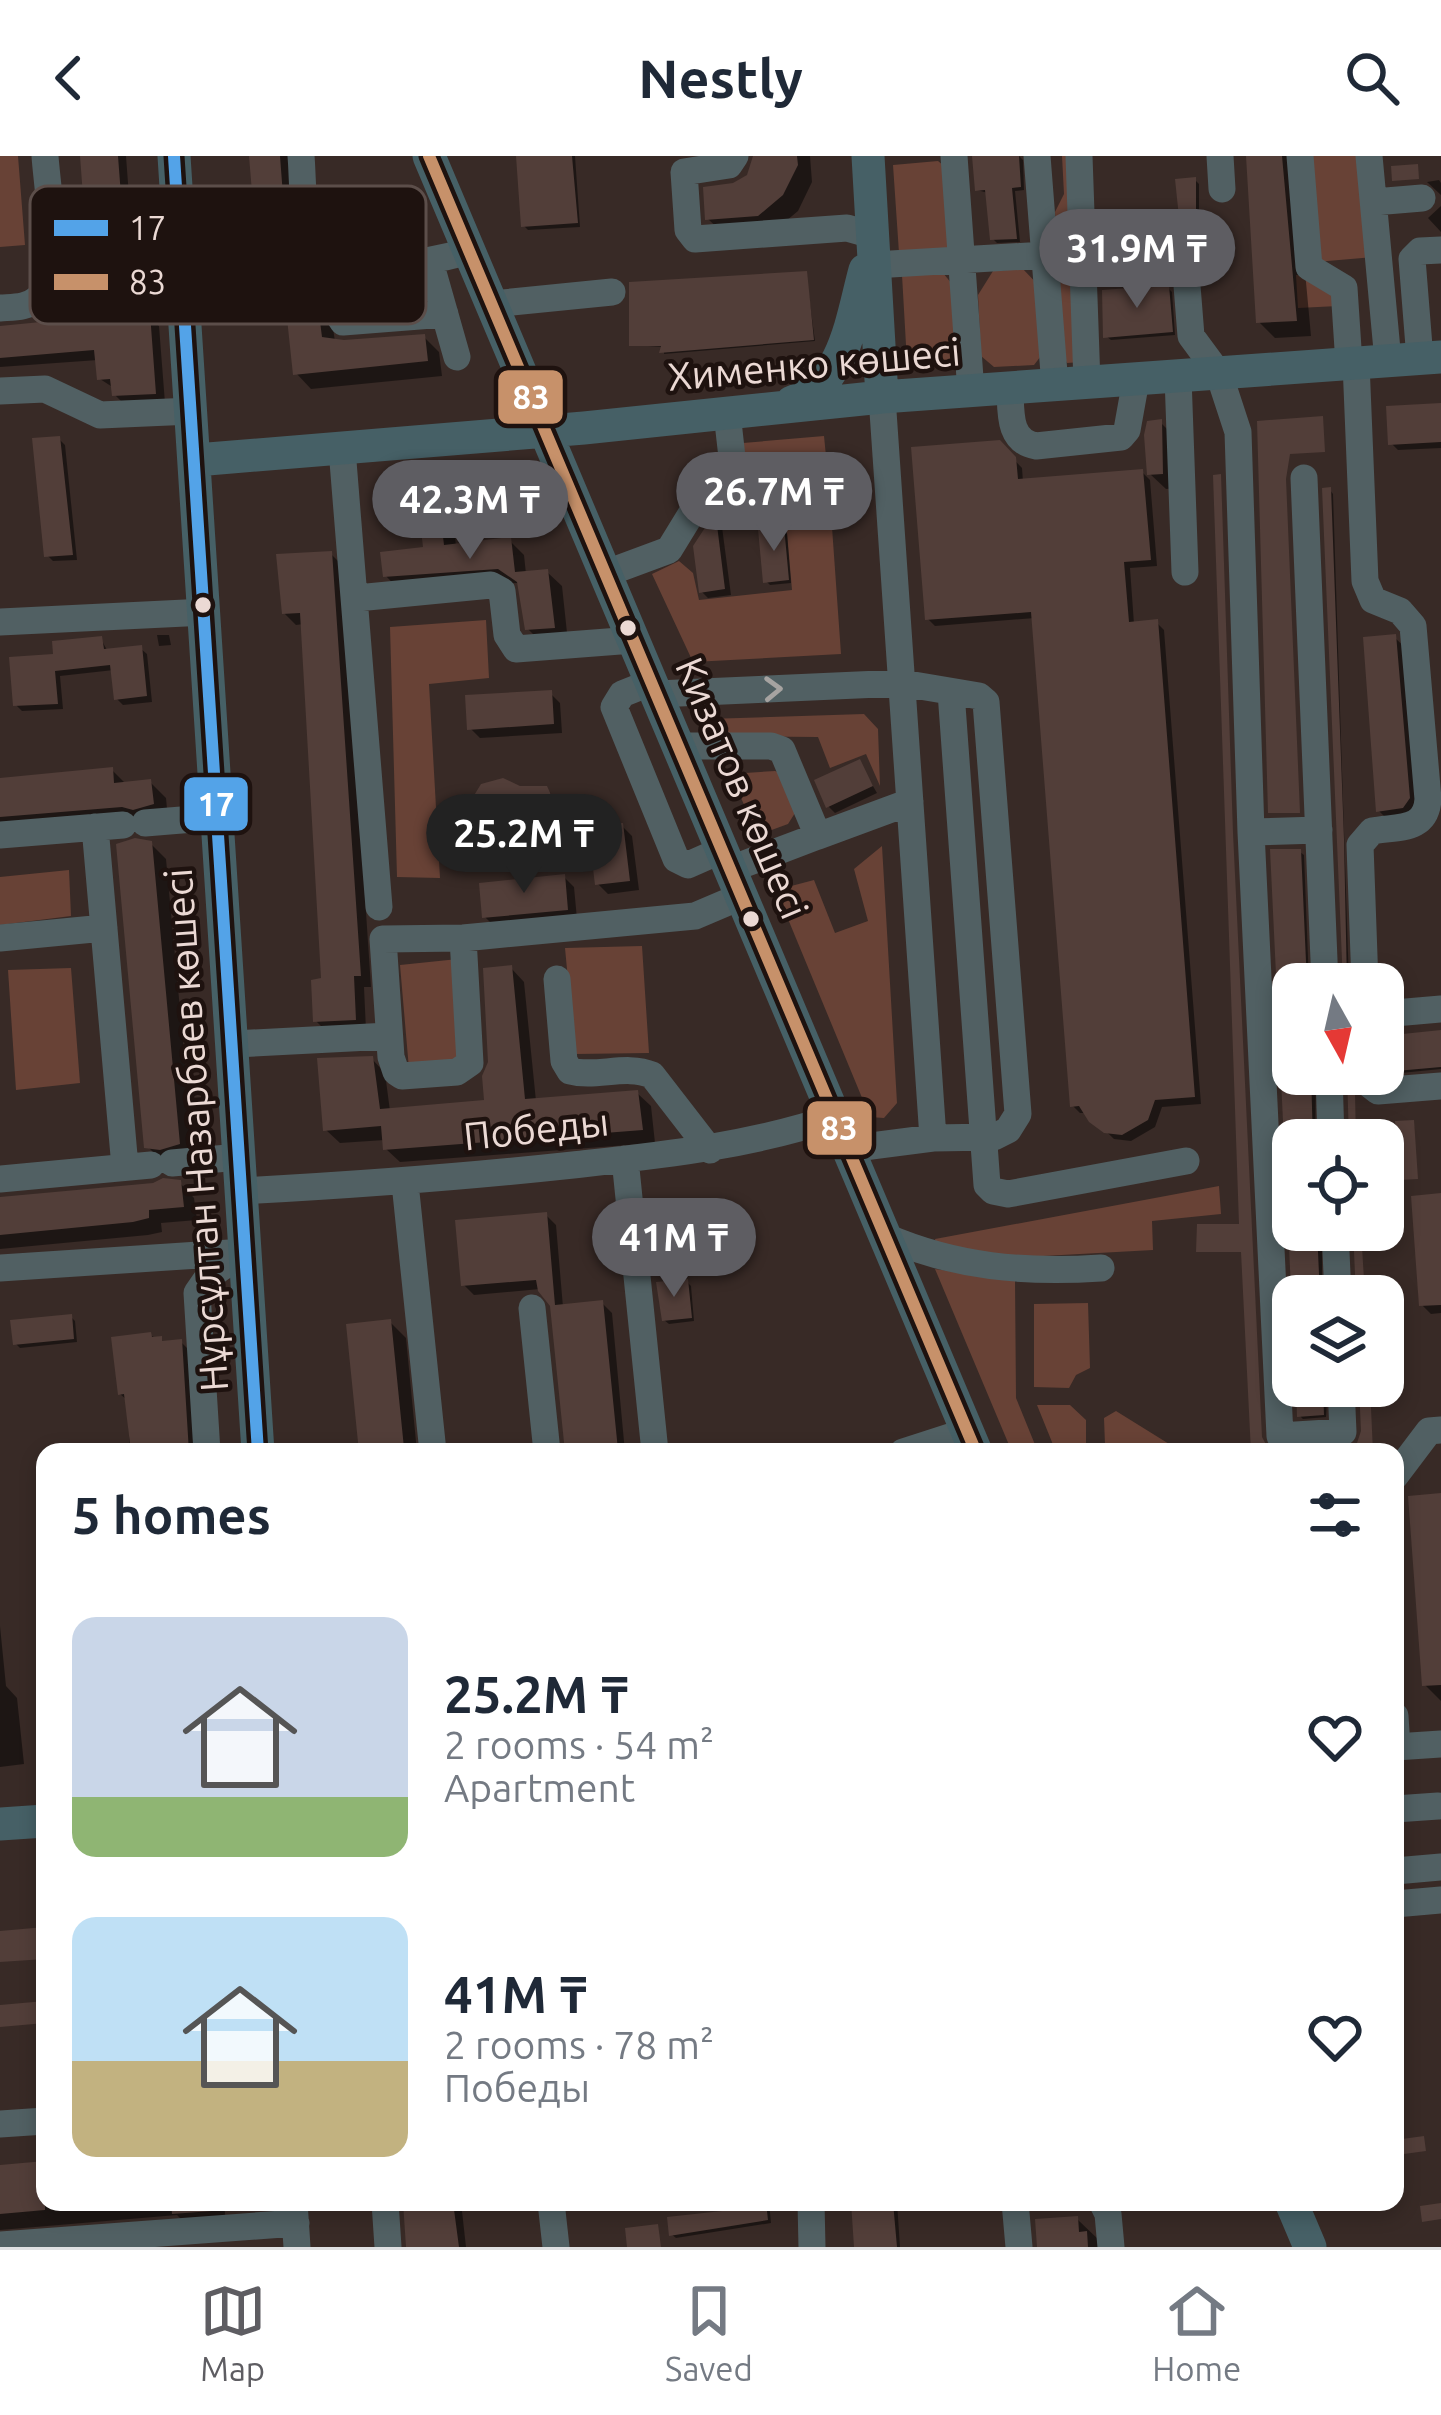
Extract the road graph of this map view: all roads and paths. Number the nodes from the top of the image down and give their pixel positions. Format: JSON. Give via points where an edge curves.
{"nodes":[{"id":1,"x":44,"y":156,"type":"edge"},
{"id":2,"x":174,"y":156,"type":"edge"},
{"id":3,"x":301,"y":156,"type":"edge"},
{"id":4,"x":429,"y":156,"type":"edge"},
{"id":5,"x":735,"y":156,"type":"edge"},
{"id":6,"x":868,"y":156,"type":"edge"},
{"id":7,"x":954,"y":156,"type":"edge"},
{"id":8,"x":1037,"y":156,"type":"edge"},
{"id":9,"x":1078,"y":156,"type":"edge"},
{"id":10,"x":1220,"y":156,"type":"edge"},
{"id":11,"x":1300,"y":156,"type":"edge"},
{"id":12,"x":1370,"y":156,"type":"edge"},
{"id":13,"x":46,"y":186,"type":"edge"},
{"id":14,"x":176,"y":186,"type":"edge"},
{"id":15,"x":304,"y":186,"type":"edge"},
{"id":16,"x":1222,"y":189,"type":"dead end"},
{"id":17,"x":1412,"y":192,"type":"dead end"},
{"id":18,"x":1373,"y":202,"type":"junction"},
{"id":19,"x":873,"y":246,"type":"junction"},
{"id":20,"x":1441,"y":250,"type":"edge"},
{"id":21,"x":470,"y":251,"type":"junction"},
{"id":22,"x":1045,"y":255,"type":"junction"},
{"id":23,"x":962,"y":261,"type":"junction"},
{"id":24,"x":426,"y":262,"type":"edge"},
{"id":25,"x":430,"y":262,"type":"junction"},
{"id":26,"x":1186,"y":273,"type":"dead end"},
{"id":27,"x":612,"y":292,"type":"dead end"},
{"id":28,"x":30,"y":304,"type":"edge"},
{"id":29,"x":492,"y":304,"type":"junction"},
{"id":30,"x":0,"y":308,"type":"edge"},
{"id":31,"x":445,"y":314,"type":"junction"},
{"id":32,"x":426,"y":315,"type":"edge"},
{"id":33,"x":186,"y":324,"type":"edge"},
{"id":34,"x":457,"y":357,"type":"dead end"},
{"id":35,"x":1391,"y":361,"type":"edge"},
{"id":36,"x":1219,"y":374,"type":"junction"},
{"id":37,"x":1178,"y":377,"type":"junction"},
{"id":38,"x":1136,"y":380,"type":"junction"},
{"id":39,"x":1071,"y":385,"type":"junction"},
{"id":40,"x":1010,"y":389,"type":"junction"},
{"id":41,"x":0,"y":391,"type":"edge"},
{"id":42,"x":971,"y":392,"type":"junction"},
{"id":43,"x":882,"y":397,"type":"junction"},
{"id":44,"x":192,"y":411,"type":"junction"},
{"id":45,"x":742,"y":411,"type":"junction"},
{"id":46,"x":546,"y":431,"type":"junction"},
{"id":47,"x":343,"y":449,"type":"junction"},
{"id":48,"x":196,"y":460,"type":"junction"},
{"id":49,"x":1304,"y":478,"type":"dead end"},
{"id":50,"x":1185,"y":572,"type":"dead end"},
{"id":51,"x":607,"y":573,"type":"junction"},
{"id":52,"x":357,"y":598,"type":"junction"},
{"id":53,"x":206,"y":612,"type":"junction"},
{"id":54,"x":0,"y":622,"type":"edge"},
{"id":55,"x":633,"y":640,"type":"junction"},
{"id":56,"x":902,"y":683,"type":"junction"},
{"id":57,"x":654,"y":688,"type":"junction"},
{"id":58,"x":951,"y":692,"type":"junction"},
{"id":59,"x":679,"y":746,"type":"junction"},
{"id":60,"x":910,"y":802,"type":"junction"},
{"id":61,"x":218,"y":817,"type":"junction"},
{"id":62,"x":121,"y":825,"type":"junction"},
{"id":63,"x":1319,"y":830,"type":"junction"},
{"id":64,"x":1251,"y":832,"type":"junction"},
{"id":65,"x":0,"y":835,"type":"edge"},
{"id":66,"x":818,"y":836,"type":"junction"},
{"id":67,"x":732,"y":872,"type":"junction"},
{"id":68,"x":379,"y":907,"type":"dead end"},
{"id":69,"x":104,"y":928,"type":"junction"},
{"id":70,"x":0,"y":938,"type":"edge"},
{"id":71,"x":463,"y":938,"type":"junction"},
{"id":72,"x":1324,"y":963,"type":"edge"},
{"id":73,"x":1364,"y":963,"type":"edge"},
{"id":74,"x":556,"y":979,"type":"dead end"},
{"id":75,"x":1441,"y":1009,"type":"edge"},
{"id":76,"x":1404,"y":1012,"type":"edge"},
{"id":77,"x":389,"y":1036,"type":"junction"},
{"id":78,"x":234,"y":1044,"type":"junction"},
{"id":79,"x":1441,"y":1087,"type":"edge"},
{"id":80,"x":1404,"y":1089,"type":"edge"},
{"id":81,"x":836,"y":1117,"type":"junction"},
{"id":82,"x":982,"y":1137,"type":"junction"},
{"id":83,"x":933,"y":1138,"type":"junction"},
{"id":84,"x":848,"y":1149,"type":"junction"},
{"id":85,"x":710,"y":1150,"type":"junction"},
{"id":86,"x":239,"y":1157,"type":"junction"},
{"id":87,"x":625,"y":1159,"type":"junction"},
{"id":88,"x":1186,"y":1161,"type":"dead end"},
{"id":89,"x":149,"y":1165,"type":"junction"},
{"id":90,"x":0,"y":1179,"type":"edge"},
{"id":91,"x":406,"y":1183,"type":"junction"},
{"id":92,"x":241,"y":1191,"type":"junction"},
{"id":93,"x":886,"y":1237,"type":"junction"},
{"id":94,"x":245,"y":1252,"type":"junction"},
{"id":95,"x":0,"y":1268,"type":"edge"},
{"id":96,"x":1101,"y":1268,"type":"dead end"},
{"id":97,"x":1272,"y":1275,"type":"edge"},
{"id":98,"x":532,"y":1308,"type":"dead end"},
{"id":99,"x":1279,"y":1407,"type":"edge"},
{"id":100,"x":1342,"y":1407,"type":"edge"},
{"id":101,"x":1441,"y":1430,"type":"edge"},
{"id":102,"x":972,"y":1441,"type":"edge"},
{"id":103,"x":206,"y":1443,"type":"edge"},
{"id":104,"x":257,"y":1443,"type":"edge"},
{"id":105,"x":432,"y":1443,"type":"edge"},
{"id":106,"x":546,"y":1443,"type":"edge"},
{"id":107,"x":654,"y":1443,"type":"edge"},
{"id":108,"x":1404,"y":1465,"type":"edge"},
{"id":109,"x":1441,"y":1744,"type":"edge"},
{"id":110,"x":1404,"y":1746,"type":"edge"},
{"id":111,"x":1438,"y":1806,"type":"dead end"},
{"id":112,"x":1404,"y":1808,"type":"edge"},
{"id":113,"x":36,"y":1822,"type":"edge"},
{"id":114,"x":0,"y":1824,"type":"edge"},
{"id":115,"x":1441,"y":1867,"type":"edge"},
{"id":116,"x":1404,"y":1870,"type":"edge"},
{"id":117,"x":1441,"y":1900,"type":"edge"},
{"id":118,"x":1404,"y":1903,"type":"edge"},
{"id":119,"x":36,"y":2122,"type":"edge"},
{"id":120,"x":0,"y":2125,"type":"edge"},
{"id":121,"x":386,"y":2211,"type":"edge"},
{"id":122,"x":552,"y":2211,"type":"edge"},
{"id":123,"x":811,"y":2211,"type":"edge"},
{"id":124,"x":1016,"y":2211,"type":"edge"},
{"id":125,"x":1106,"y":2211,"type":"edge"},
{"id":126,"x":1295,"y":2211,"type":"edge"},
{"id":127,"x":296,"y":2224,"type":"edge"},
{"id":128,"x":145,"y":2241,"type":"edge"},
{"id":129,"x":0,"y":2245,"type":"edge"},
{"id":130,"x":388,"y":2247,"type":"edge"},
{"id":131,"x":556,"y":2247,"type":"edge"},
{"id":132,"x":812,"y":2247,"type":"edge"},
{"id":133,"x":1018,"y":2247,"type":"edge"},
{"id":134,"x":1111,"y":2247,"type":"edge"},
{"id":135,"x":1310,"y":2247,"type":"edge"}],
"edges":[{"from":1,"to":13,"type":"street"},
{"from":2,"to":14,"type":"main road","name":"Нұрсұлтан Назарбаев көшесі"},
{"from":3,"to":15,"type":"street"},
{"from":4,"to":21,"type":"main road","name":"Кизатов көшесі"},
{"from":5,"to":19,"type":"street","via":[[729,165],[685,172],[695,239],[847,228]]},
{"from":6,"to":19,"type":"main road"},
{"from":7,"to":23,"type":"street"},
{"from":8,"to":22,"type":"street"},
{"from":9,"to":39,"type":"street"},
{"from":10,"to":16,"type":"street"},
{"from":11,"to":35,"type":"street","via":[[1302,268],[1344,289]]},
{"from":12,"to":18,"type":"street"},
{"from":17,"to":18,"type":"street"},
{"from":18,"to":35,"type":"street"},
{"from":19,"to":23,"type":"street"},
{"from":19,"to":43,"type":"main road"},
{"from":19,"to":45,"type":"main road","via":[[829,374],[806,397]]},
{"from":20,"to":35,"type":"street","via":[[1412,259]]},
{"from":21,"to":25,"type":"street"},
{"from":21,"to":29,"type":"main road","name":"Кизатов көшесі"},
{"from":22,"to":23,"type":"street"},
{"from":22,"to":39,"type":"street"},
{"from":23,"to":42,"type":"street"},
{"from":24,"to":25,"type":"street"},
{"from":25,"to":31,"type":"street"},
{"from":26,"to":36,"type":"street","via":[[1191,336]]},
{"from":27,"to":29,"type":"street"},
{"from":28,"to":30,"type":"street"},
{"from":29,"to":46,"type":"main road","name":"Кизатов көшесі"},
{"from":31,"to":32,"type":"street"},
{"from":31,"to":34,"type":"street"},
{"from":33,"to":44,"type":"main road","name":"Нұрсұлтан Назарбаев көшесі"},
{"from":35,"to":36,"type":"main road","name":"Хименко көшесі"},
{"from":35,"to":73,"type":"street","via":[[1365,581],[1373,600],[1413,626],[1428,799],[1418,824],[1372,831],[1360,845]]},
{"from":36,"to":37,"type":"main road","name":"Хименко көшесі"},
{"from":36,"to":64,"type":"street","via":[[1238,432]]},
{"from":37,"to":38,"type":"main road","name":"Хименко көшесі"},
{"from":37,"to":50,"type":"street"},
{"from":38,"to":39,"type":"main road","name":"Хименко көшесі"},
{"from":38,"to":40,"type":"street","via":[[1121,437],[1036,446],[1015,433]]},
{"from":39,"to":40,"type":"main road","name":"Хименко көшесі"},
{"from":40,"to":42,"type":"main road","name":"Хименко көшесі"},
{"from":41,"to":44,"type":"street","via":[[45,389],[100,416]]},
{"from":42,"to":43,"type":"main road","name":"Хименко көшесі"},
{"from":43,"to":45,"type":"main road","name":"Хименко көшесі"},
{"from":43,"to":56,"type":"street"},
{"from":44,"to":48,"type":"main road","name":"Нұрсұлтан Назарбаев көшесі"},
{"from":45,"to":46,"type":"main road","name":"Хименко көшесі"},
{"from":45,"to":51,"type":"street","via":[[729,487],[696,506],[669,550]]},
{"from":46,"to":47,"type":"main road","name":"Хименко көшесі"},
{"from":46,"to":51,"type":"main road","name":"Кизатов көшесі"},
{"from":47,"to":48,"type":"main road","name":"Хименко көшесі"},
{"from":47,"to":52,"type":"street"},
{"from":48,"to":53,"type":"main road","name":"Нұрсұлтан Назарбаев көшесі"},
{"from":49,"to":63,"type":"street"},
{"from":51,"to":55,"type":"main road","name":"Кизатов көшесі"},
{"from":52,"to":55,"type":"street","via":[[491,585],[502,591],[507,635],[517,649]]},
{"from":52,"to":68,"type":"street"},
{"from":53,"to":54,"type":"street"},
{"from":53,"to":61,"type":"main road","name":"Нұрсұлтан Назарбаев көшесі"},
{"from":55,"to":57,"type":"main road","name":"Кизатов көшесі"},
{"from":57,"to":56,"type":"street","one_way":true},
{"from":56,"to":58,"type":"street"},
{"from":56,"to":60,"type":"street"},
{"from":57,"to":59,"type":"main road","name":"Кизатов көшесі"},
{"from":57,"to":67,"type":"street","via":[[622,694],[614,707],[676,859]]},
{"from":58,"to":82,"type":"street"},
{"from":58,"to":82,"type":"street","via":[[982,697],[987,706],[1019,1107],[1008,1130]]},
{"from":59,"to":66,"type":"street","via":[[782,750]]},
{"from":59,"to":67,"type":"main road","name":"Кизатов көшесі"},
{"from":60,"to":66,"type":"street"},
{"from":60,"to":83,"type":"street"},
{"from":61,"to":62,"type":"street"},
{"from":61,"to":78,"type":"main road","name":"Нұрсұлтан Назарбаев көшесі"},
{"from":62,"to":65,"type":"street"},
{"from":62,"to":69,"type":"street"},
{"from":63,"to":64,"type":"street"},
{"from":63,"to":72,"type":"street"},
{"from":64,"to":97,"type":"street"},
{"from":66,"to":67,"type":"street"},
{"from":67,"to":71,"type":"street","via":[[695,916]]},
{"from":67,"to":81,"type":"main road","name":"Кизатов көшесі"},
{"from":69,"to":70,"type":"street"},
{"from":69,"to":89,"type":"street"},
{"from":71,"to":77,"type":"street","via":[[383,939]]},
{"from":71,"to":77,"type":"street","via":[[468,1068],[402,1076]]},
{"from":74,"to":85,"type":"street","via":[[569,1071],[652,1075]]},
{"from":75,"to":76,"type":"street"},
{"from":77,"to":78,"type":"street"},
{"from":78,"to":86,"type":"main road","name":"Нұрсұлтан Назарбаев көшесі"},
{"from":79,"to":80,"type":"street"},
{"from":81,"to":84,"type":"main road","name":"Кизатов көшесі"},
{"from":81,"to":85,"type":"street","name":"Победы"},
{"from":82,"to":83,"type":"street"},
{"from":82,"to":88,"type":"street","via":[[987,1185],[1000,1195]]},
{"from":83,"to":84,"type":"street"},
{"from":84,"to":93,"type":"main road","name":"Кизатов көшесі"},
{"from":85,"to":87,"type":"street","name":"Победы"},
{"from":86,"to":89,"type":"street"},
{"from":86,"to":92,"type":"main road","name":"Нұрсұлтан Назарбаев көшесі"},
{"from":87,"to":91,"type":"street","name":"Победы"},
{"from":87,"to":107,"type":"street"},
{"from":89,"to":90,"type":"street"},
{"from":91,"to":92,"type":"street","name":"Победы"},
{"from":91,"to":105,"type":"street"},
{"from":92,"to":94,"type":"main road","name":"Нұрсұлтан Назарбаев көшесі"},
{"from":93,"to":96,"type":"street","via":[[978,1267]]},
{"from":93,"to":102,"type":"main road","name":"Кизатов көшесі"},
{"from":94,"to":95,"type":"street"},
{"from":94,"to":103,"type":"street","via":[[196,1293]]},
{"from":94,"to":104,"type":"main road","name":"Нұрсұлтан Назарбаев көшесі"},
{"from":98,"to":106,"type":"street"},
{"from":99,"to":100,"type":"street","via":[[1280,1436],[1343,1432]]},
{"from":101,"to":108,"type":"street","via":[[1429,1431]]},
{"from":109,"to":110,"type":"street"},
{"from":111,"to":112,"type":"street"},
{"from":113,"to":114,"type":"main road"},
{"from":115,"to":116,"type":"street"},
{"from":117,"to":118,"type":"street"},
{"from":119,"to":120,"type":"street"},
{"from":121,"to":130,"type":"street"},
{"from":122,"to":131,"type":"street"},
{"from":123,"to":132,"type":"street"},
{"from":124,"to":133,"type":"street"},
{"from":125,"to":134,"type":"street"},
{"from":126,"to":135,"type":"main road"},
{"from":127,"to":128,"type":"street"},
{"from":128,"to":129,"type":"street"}]}
